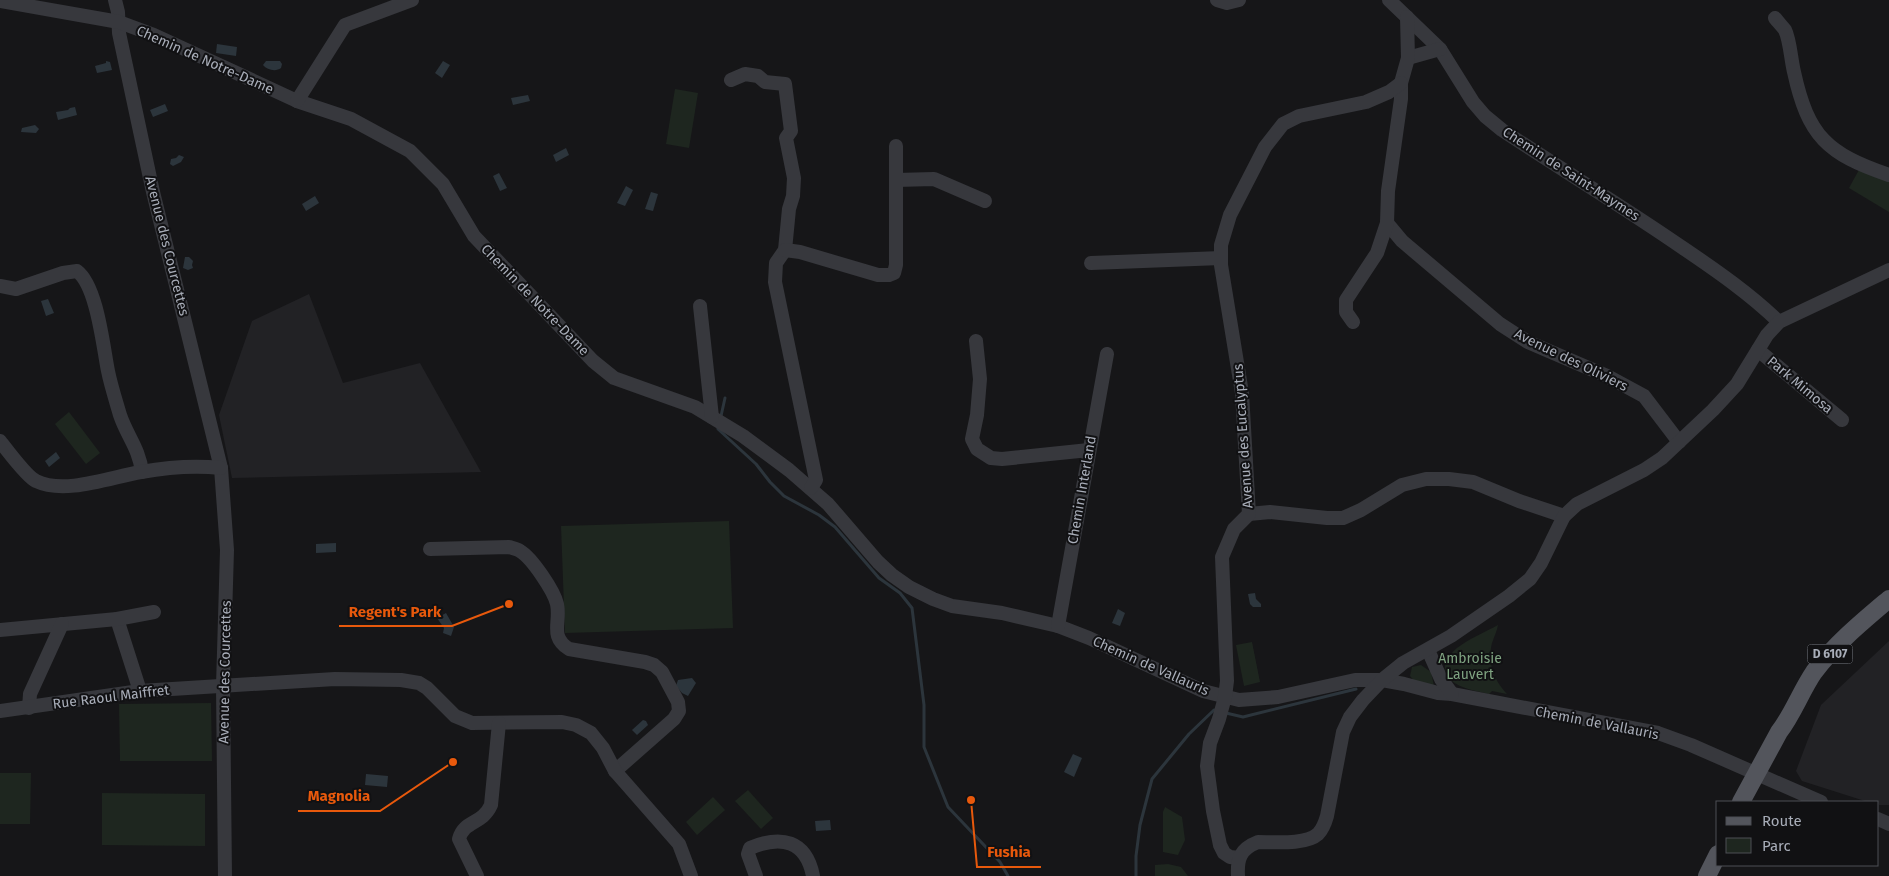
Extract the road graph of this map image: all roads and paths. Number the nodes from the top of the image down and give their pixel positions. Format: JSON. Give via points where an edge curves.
{"nodes":[{"id":1,"x":115,"y":0,"type":"edge"},
{"id":2,"x":412,"y":0,"type":"edge"},
{"id":3,"x":1217,"y":0,"type":"edge"},
{"id":4,"x":1239,"y":0,"type":"edge"},
{"id":5,"x":1389,"y":0,"type":"edge"},
{"id":6,"x":0,"y":1,"type":"edge"},
{"id":7,"x":1407,"y":17,"type":"junction"},
{"id":8,"x":1775,"y":18,"type":"dead end"},
{"id":9,"x":118,"y":22,"type":"junction"},
{"id":10,"x":1440,"y":49,"type":"junction"},
{"id":11,"x":1408,"y":58,"type":"junction"},
{"id":12,"x":731,"y":80,"type":"dead end"},
{"id":13,"x":1401,"y":83,"type":"junction"},
{"id":14,"x":297,"y":101,"type":"junction"},
{"id":15,"x":896,"y":146,"type":"dead end"},
{"id":16,"x":1889,"y":175,"type":"edge"},
{"id":17,"x":896,"y":180,"type":"junction"},
{"id":18,"x":985,"y":201,"type":"dead end"},
{"id":19,"x":1387,"y":223,"type":"junction"},
{"id":20,"x":1402,"y":241,"type":"junction"},
{"id":21,"x":1381,"y":246,"type":"junction"},
{"id":22,"x":785,"y":250,"type":"junction"},
{"id":23,"x":1221,"y":258,"type":"junction"},
{"id":24,"x":1091,"y":263,"type":"dead end"},
{"id":25,"x":1889,"y":270,"type":"edge"},
{"id":26,"x":0,"y":286,"type":"edge"},
{"id":27,"x":700,"y":306,"type":"dead end"},
{"id":28,"x":1353,"y":322,"type":"dead end"},
{"id":29,"x":1779,"y":322,"type":"junction"},
{"id":30,"x":976,"y":341,"type":"dead end"},
{"id":31,"x":1758,"y":350,"type":"junction"},
{"id":32,"x":1107,"y":354,"type":"dead end"},
{"id":33,"x":712,"y":417,"type":"junction"},
{"id":34,"x":1842,"y":420,"type":"dead end"},
{"id":35,"x":0,"y":441,"type":"edge"},
{"id":36,"x":1679,"y":442,"type":"junction"},
{"id":37,"x":1089,"y":450,"type":"junction"},
{"id":38,"x":221,"y":468,"type":"junction"},
{"id":39,"x":142,"y":472,"type":"junction"},
{"id":40,"x":811,"y":488,"type":"junction"},
{"id":41,"x":1249,"y":514,"type":"junction"},
{"id":42,"x":1564,"y":516,"type":"junction"},
{"id":43,"x":430,"y":549,"type":"dead end"},
{"id":44,"x":1889,"y":599,"type":"edge"},
{"id":45,"x":154,"y":612,"type":"dead end"},
{"id":46,"x":117,"y":619,"type":"junction"},
{"id":47,"x":62,"y":624,"type":"junction"},
{"id":48,"x":1058,"y":626,"type":"junction"},
{"id":49,"x":0,"y":630,"type":"edge"},
{"id":50,"x":1428,"y":650,"type":"junction"},
{"id":51,"x":1382,"y":680,"type":"junction"},
{"id":52,"x":223,"y":686,"type":"junction"},
{"id":53,"x":140,"y":691,"type":"junction"},
{"id":54,"x":1452,"y":694,"type":"junction"},
{"id":55,"x":30,"y":708,"type":"junction"},
{"id":56,"x":1222,"y":708,"type":"junction"},
{"id":57,"x":0,"y":711,"type":"edge"},
{"id":58,"x":499,"y":723,"type":"junction"},
{"id":59,"x":615,"y":771,"type":"junction"},
{"id":60,"x":1760,"y":776,"type":"junction"},
{"id":61,"x":1742,"y":801,"type":"edge"},
{"id":62,"x":1751,"y":801,"type":"edge"},
{"id":63,"x":1819,"y":801,"type":"edge"},
{"id":64,"x":1240,"y":858,"type":"junction"},
{"id":65,"x":1716,"y":858,"type":"edge"},
{"id":66,"x":225,"y":876,"type":"edge"},
{"id":67,"x":477,"y":876,"type":"edge"},
{"id":68,"x":691,"y":876,"type":"edge"},
{"id":69,"x":756,"y":876,"type":"edge"},
{"id":70,"x":813,"y":876,"type":"edge"},
{"id":71,"x":1238,"y":876,"type":"edge"},
{"id":72,"x":1707,"y":876,"type":"edge"}],
"edges":[{"from":1,"to":9,"type":"street","name":"Avenue des Courcettes"},
{"from":2,"to":14,"type":"street","via":[[345,26]]},
{"from":3,"to":4,"type":"street","via":[[1227,3]]},
{"from":5,"to":7,"type":"street","name":"Chemin de Saint-Maymes"},
{"from":6,"to":9,"type":"street","name":"Chemin de Notre-Dame"},
{"from":7,"to":10,"type":"street","name":"Chemin de Saint-Maymes"},
{"from":7,"to":11,"type":"street"},
{"from":8,"to":16,"type":"street","via":[[1786,32],[1804,110],[1811,125],[1841,155]]},
{"from":9,"to":14,"type":"street","name":"Chemin de Notre-Dame"},
{"from":9,"to":38,"type":"street","name":"Avenue des Courcettes","via":[[152,192]]},
{"from":10,"to":11,"type":"street"},
{"from":10,"to":29,"type":"street","name":"Chemin de Saint-Maymes","via":[[1485,116],[1724,276],[1759,302]]},
{"from":11,"to":13,"type":"street"},
{"from":12,"to":22,"type":"street","via":[[745,74],[758,76],[765,82],[785,84],[791,131],[786,138],[794,178]]},
{"from":13,"to":19,"type":"street"},
{"from":13,"to":23,"type":"street","name":"Avenue des Eucalyptus","via":[[1366,102],[1300,116],[1283,124],[1265,147],[1230,215]]},
{"from":14,"to":33,"type":"street","name":"Chemin de Notre-Dame","via":[[351,120],[410,151],[443,184],[474,236],[593,361],[614,378],[695,407]]},
{"from":15,"to":17,"type":"street"},
{"from":17,"to":18,"type":"street","via":[[934,179]]},
{"from":17,"to":22,"type":"street","via":[[894,273],[878,275]]},
{"from":19,"to":20,"type":"street","name":"Avenue des Oliviers"},
{"from":19,"to":21,"type":"street"},
{"from":20,"to":21,"type":"street"},
{"from":20,"to":36,"type":"street","name":"Avenue des Oliviers","via":[[1500,324],[1528,342],[1607,376],[1644,396]]},
{"from":21,"to":28,"type":"street","via":[[1346,300],[1346,312]]},
{"from":22,"to":40,"type":"street","via":[[776,263],[775,282],[816,480]]},
{"from":23,"to":24,"type":"street"},
{"from":23,"to":41,"type":"street","name":"Avenue des Eucalyptus","via":[[1242,393]]},
{"from":25,"to":29,"type":"street"},
{"from":26,"to":39,"type":"street","via":[[16,289],[63,273],[77,271],[83,275],[93,298],[121,418],[140,458]]},
{"from":27,"to":33,"type":"street"},
{"from":29,"to":31,"type":"street"},
{"from":30,"to":37,"type":"street","via":[[980,379],[972,439],[977,449],[991,458]]},
{"from":31,"to":34,"type":"street","name":"Park Mimosa"},
{"from":31,"to":36,"type":"street","via":[[1737,384]]},
{"from":32,"to":37,"type":"street","name":"Chemin Interland"},
{"from":33,"to":40,"type":"street","name":"Chemin de Notre-Dame"},
{"from":35,"to":39,"type":"street","via":[[34,481],[56,486]]},
{"from":36,"to":42,"type":"street","via":[[1651,466],[1577,504]]},
{"from":37,"to":48,"type":"street","name":"Chemin Interland"},
{"from":38,"to":39,"type":"street","via":[[195,465]]},
{"from":38,"to":52,"type":"street","name":"Avenue des Courcettes","via":[[227,550]]},
{"from":40,"to":48,"type":"street","name":"Chemin de Notre-Dame","via":[[878,562],[908,587],[952,606]]},
{"from":41,"to":42,"type":"street","via":[[1270,512],[1343,518],[1402,485],[1426,479],[1449,479],[1474,482]]},
{"from":41,"to":56,"type":"street","name":"Avenue des Eucalyptus","via":[[1234,529],[1222,557],[1227,681]]},
{"from":42,"to":50,"type":"street","via":[[1530,579]]},
{"from":43,"to":59,"type":"street","via":[[509,547],[519,550],[552,591],[557,605],[560,644],[569,649],[654,665],[662,672],[678,702],[679,711]]},
{"from":44,"to":60,"type":"main road","number":"D 6107","via":[[1843,639],[1814,672],[1779,732]]},
{"from":45,"to":46,"type":"street"},
{"from":46,"to":47,"type":"street"},
{"from":46,"to":53,"type":"street"},
{"from":47,"to":49,"type":"street"},
{"from":47,"to":55,"type":"street","via":[[30,694]]},
{"from":48,"to":56,"type":"street","name":"Chemin de Vallauris","via":[[1203,691]]},
{"from":50,"to":51,"type":"street","via":[[1403,663]]},
{"from":50,"to":54,"type":"street"},
{"from":51,"to":54,"type":"street","name":"Chemin de Vallauris"},
{"from":51,"to":56,"type":"street","name":"Chemin de Vallauris","via":[[1355,680],[1270,698],[1238,700]]},
{"from":51,"to":64,"type":"street","via":[[1350,717],[1343,732],[1323,828],[1309,839],[1258,842],[1246,849]]},
{"from":52,"to":53,"type":"street","name":"Rue Raoul Maiffret"},
{"from":52,"to":58,"type":"street","name":"Rue Raoul Maiffret","via":[[335,679],[411,681],[427,688],[455,716],[472,724]]},
{"from":52,"to":66,"type":"street","name":"Avenue des Courcettes"},
{"from":53,"to":55,"type":"street","name":"Rue Raoul Maiffret"},
{"from":54,"to":60,"type":"street","name":"Chemin de Vallauris","via":[[1658,733]]},
{"from":55,"to":57,"type":"street","name":"Rue Raoul Maiffret"},
{"from":56,"to":64,"type":"street","name":"Avenue des Eucalyptus","via":[[1210,743],[1207,766],[1220,845],[1230,857]]},
{"from":58,"to":59,"type":"street","name":"Rue Raoul Maiffret","via":[[562,722],[576,725],[591,733]]},
{"from":58,"to":67,"type":"street","via":[[491,805],[482,818],[466,826],[458,839]]},
{"from":59,"to":68,"type":"street","name":"Rue Raoul Maiffret","via":[[679,844]]},
{"from":60,"to":61,"type":"main road","number":"D 6107"},
{"from":60,"to":62,"type":"main road","number":"D 6107"},
{"from":60,"to":63,"type":"street","name":"Chemin de Vallauris"},
{"from":64,"to":71,"type":"street","via":[[1237,862]]},
{"from":65,"to":72,"type":"main road"},
{"from":69,"to":70,"type":"street","via":[[748,854],[750,848],[765,841],[796,846],[804,852]]}]}
